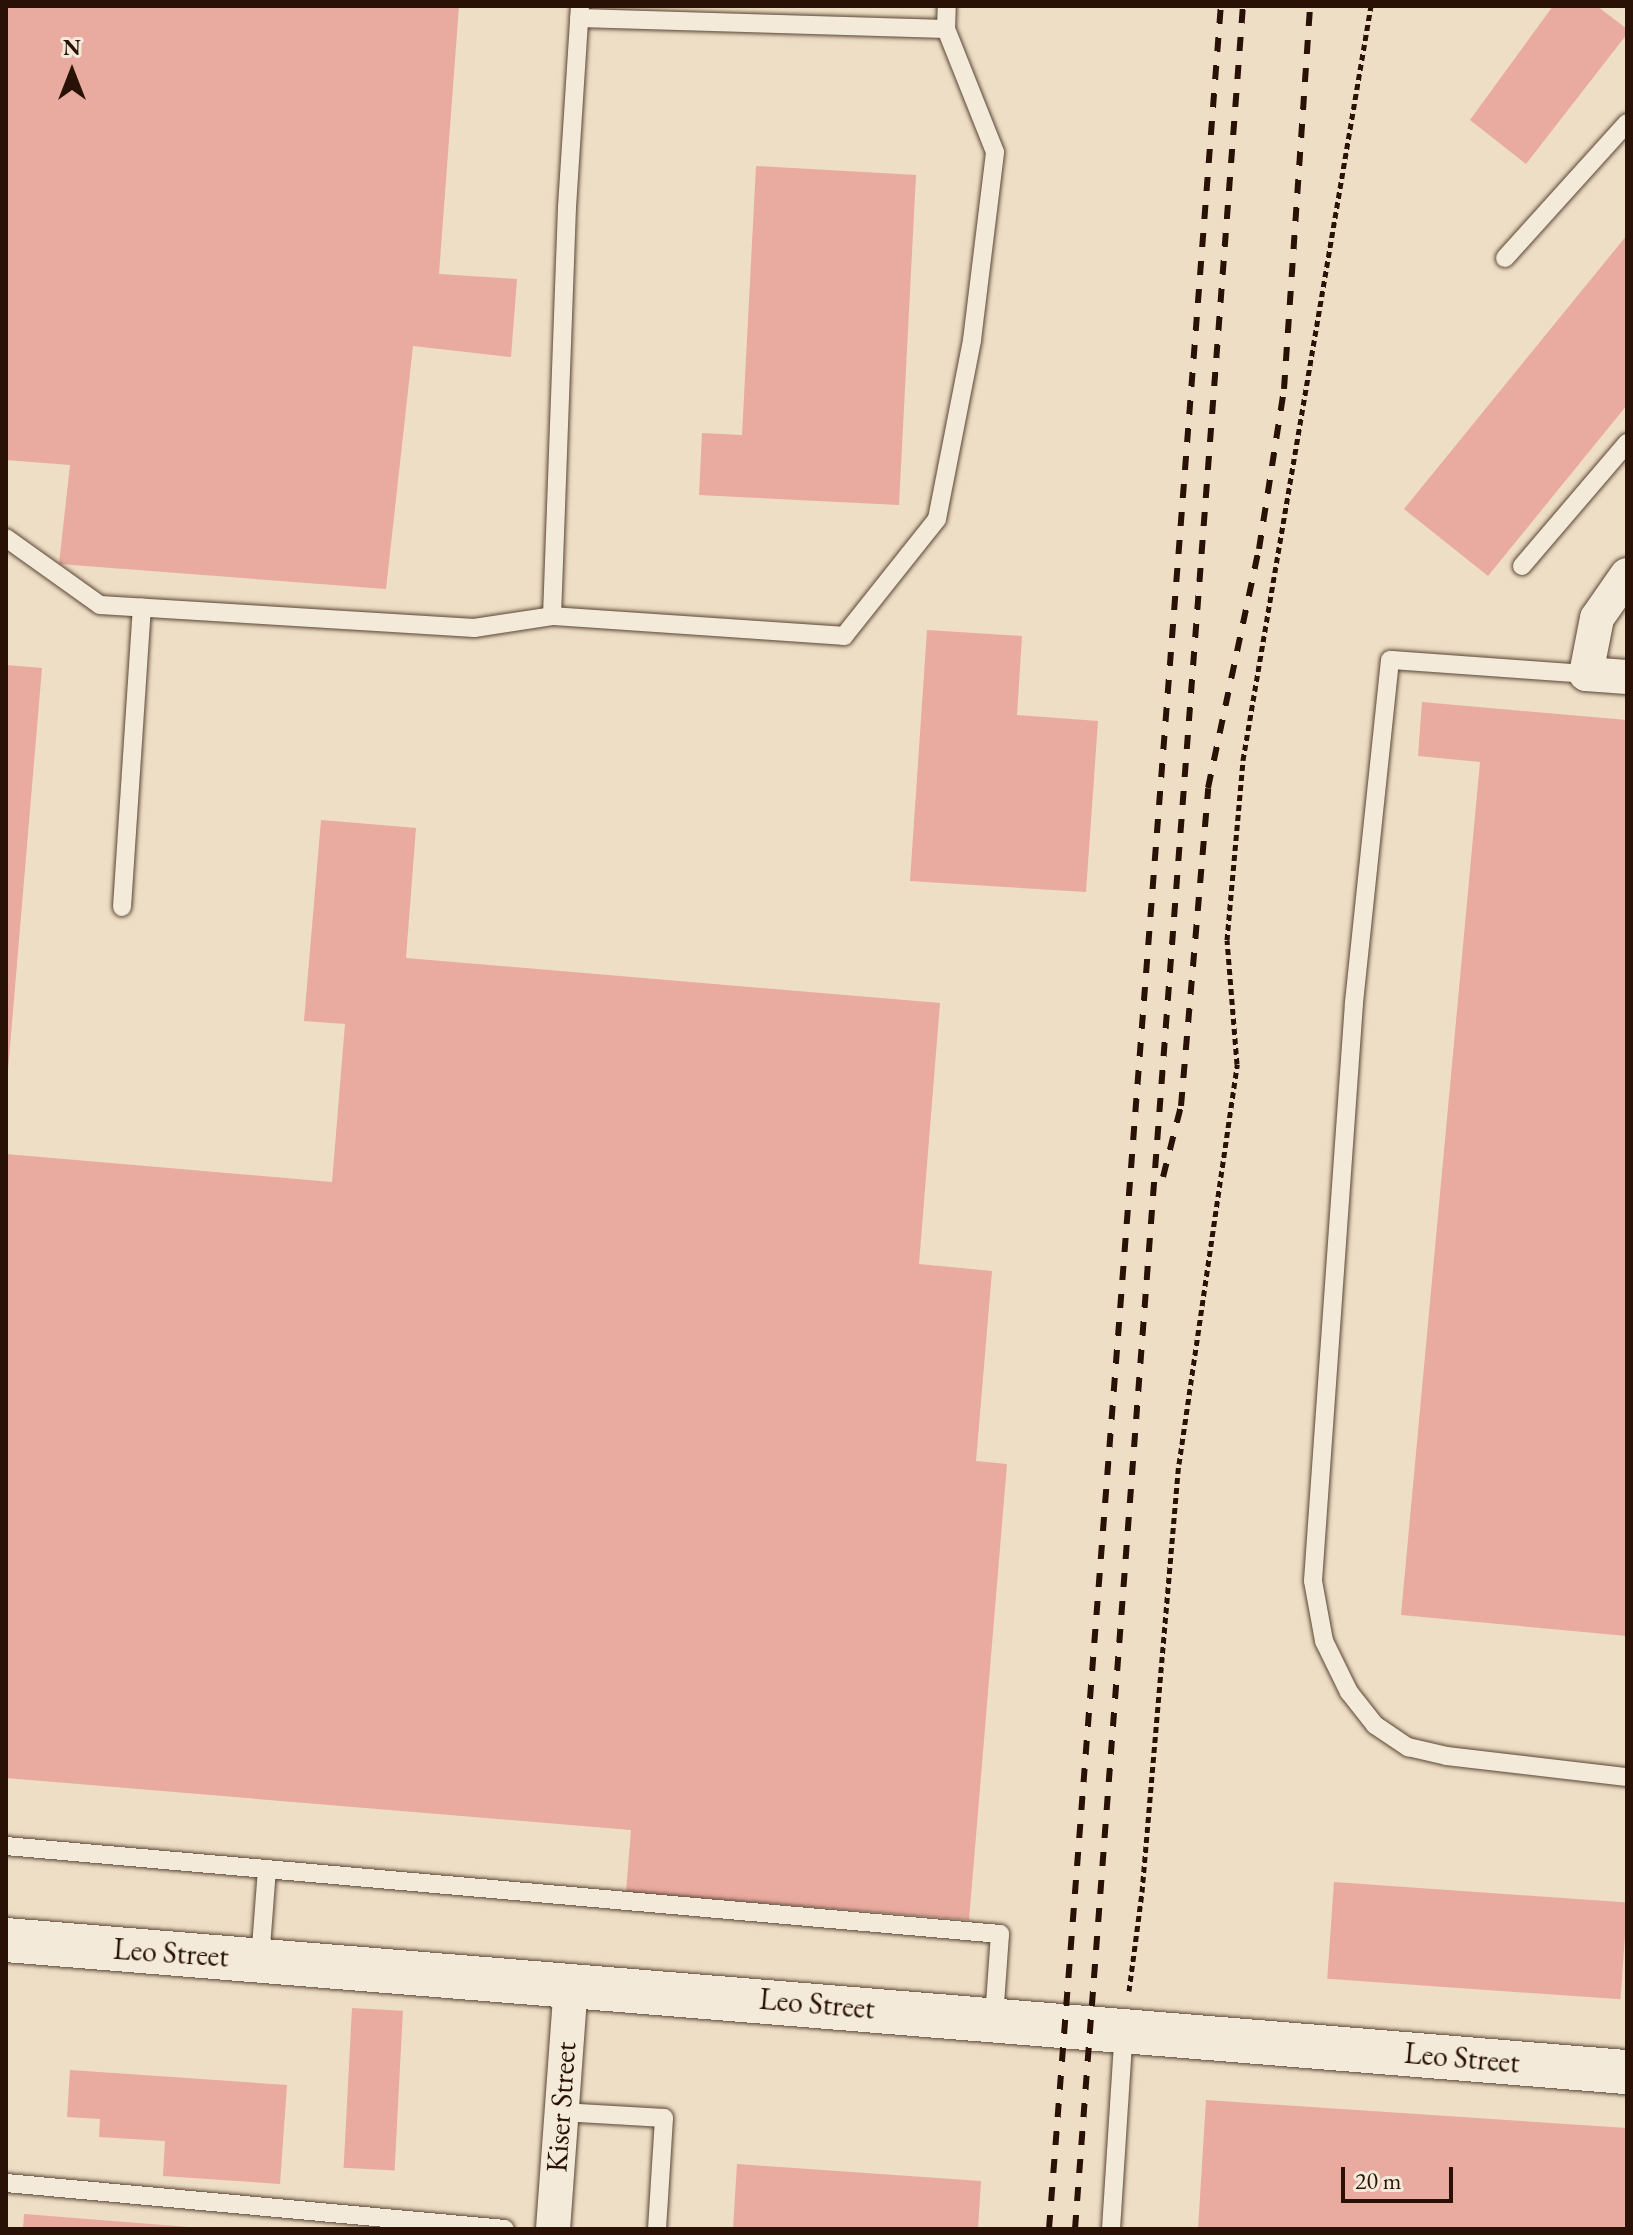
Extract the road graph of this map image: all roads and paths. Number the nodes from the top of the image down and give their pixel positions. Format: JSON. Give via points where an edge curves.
{"nodes":[{"id":1,"x":947,"y":6,"type":"edge"},
{"id":2,"x":1371,"y":6,"type":"edge"},
{"id":3,"x":580,"y":12,"type":"edge"},
{"id":4,"x":946,"y":29,"type":"junction"},
{"id":5,"x":1627,"y":123,"type":"edge"},
{"id":6,"x":1505,"y":258,"type":"dead end"},
{"id":7,"x":1627,"y":443,"type":"edge"},
{"id":8,"x":6,"y":538,"type":"edge"},
{"id":9,"x":1522,"y":566,"type":"dead end"},
{"id":10,"x":1627,"y":575,"type":"edge"},
{"id":11,"x":142,"y":608,"type":"junction"},
{"id":12,"x":552,"y":616,"type":"junction"},
{"id":13,"x":1586,"y":674,"type":"junction"},
{"id":14,"x":1627,"y":677,"type":"edge"},
{"id":15,"x":122,"y":907,"type":"dead end"},
{"id":16,"x":1627,"y":1777,"type":"edge"},
{"id":17,"x":6,"y":1846,"type":"edge"},
{"id":18,"x":267,"y":1869,"type":"junction"},
{"id":19,"x":6,"y":1940,"type":"edge"},
{"id":20,"x":260,"y":1960,"type":"junction"},
{"id":21,"x":571,"y":1984,"type":"junction"},
{"id":22,"x":994,"y":2018,"type":"junction"},
{"id":23,"x":1124,"y":2030,"type":"junction"},
{"id":24,"x":1627,"y":2072,"type":"edge"},
{"id":25,"x":562,"y":2112,"type":"junction"},
{"id":26,"x":6,"y":2183,"type":"edge"},
{"id":27,"x":505,"y":2229,"type":"edge"},
{"id":28,"x":553,"y":2229,"type":"edge"},
{"id":29,"x":657,"y":2229,"type":"edge"},
{"id":30,"x":1111,"y":2229,"type":"edge"}],
"edges":[{"from":1,"to":4,"type":"lane"},
{"from":2,"to":23,"type":"path","via":[[1243,760],[1227,940],[1237,1064],[1179,1464],[1142,1892]]},
{"from":3,"to":4,"type":"lane"},
{"from":3,"to":12,"type":"lane"},
{"from":4,"to":12,"type":"lane","via":[[995,152],[972,340],[937,519],[844,636]]},
{"from":5,"to":6,"type":"lane"},
{"from":7,"to":9,"type":"lane"},
{"from":8,"to":11,"type":"lane","via":[[100,605]]},
{"from":10,"to":13,"type":"street","via":[[1597,618]]},
{"from":11,"to":12,"type":"lane","via":[[474,628]]},
{"from":11,"to":15,"type":"lane"},
{"from":13,"to":14,"type":"street"},
{"from":13,"to":16,"type":"lane","via":[[1390,660],[1354,1003],[1313,1581],[1324,1641],[1349,1692],[1375,1725],[1408,1747]]},
{"from":17,"to":18,"type":"lane"},
{"from":18,"to":20,"type":"lane"},
{"from":18,"to":22,"type":"lane","via":[[1000,1934]]},
{"from":19,"to":20,"type":"street","name":"Leo Street"},
{"from":20,"to":21,"type":"street","name":"Leo Street"},
{"from":21,"to":22,"type":"street","name":"Leo Street"},
{"from":21,"to":25,"type":"street","name":"Kiser Street"},
{"from":22,"to":23,"type":"street","name":"Leo Street"},
{"from":23,"to":24,"type":"street","name":"Leo Street"},
{"from":23,"to":30,"type":"lane"},
{"from":25,"to":28,"type":"street","name":"Kiser Street"},
{"from":25,"to":29,"type":"lane","via":[[664,2118]]},
{"from":26,"to":27,"type":"lane"}]}
